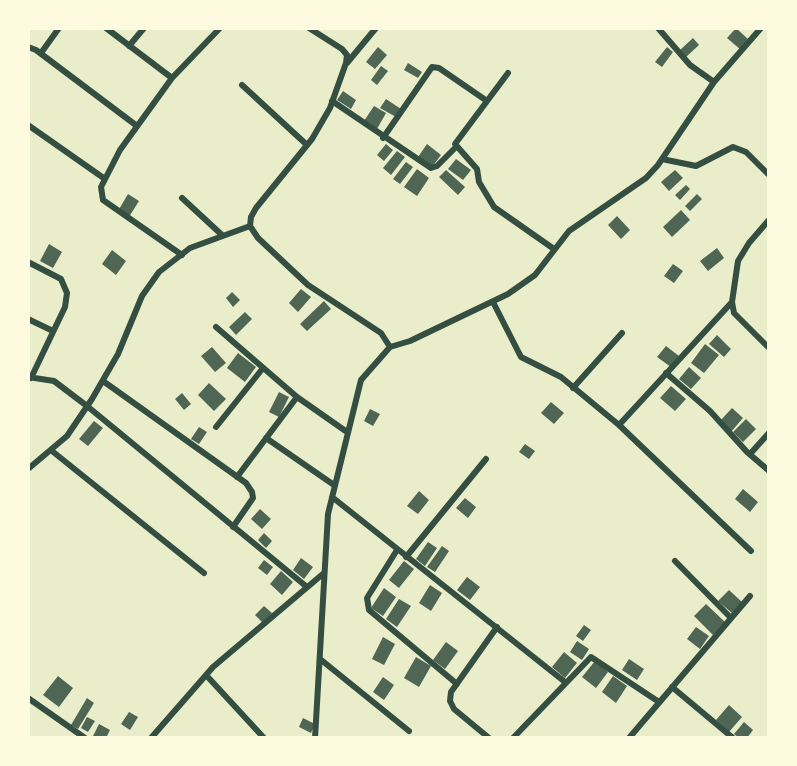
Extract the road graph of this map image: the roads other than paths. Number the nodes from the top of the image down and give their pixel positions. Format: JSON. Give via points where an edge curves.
{"nodes":[{"id":1,"x":59,"y":28,"type":"edge"},
{"id":2,"x":106,"y":28,"type":"edge"},
{"id":3,"x":144,"y":28,"type":"edge"},
{"id":4,"x":220,"y":28,"type":"edge"},
{"id":5,"x":309,"y":28,"type":"edge"},
{"id":6,"x":376,"y":28,"type":"edge"},
{"id":7,"x":658,"y":28,"type":"edge"},
{"id":8,"x":761,"y":28,"type":"edge"},
{"id":9,"x":129,"y":46,"type":"junction"},
{"id":10,"x":28,"y":47,"type":"edge"},
{"id":11,"x":40,"y":54,"type":"junction"},
{"id":12,"x":346,"y":63,"type":"junction"},
{"id":13,"x":508,"y":73,"type":"dead end"},
{"id":14,"x":172,"y":78,"type":"junction"},
{"id":15,"x":714,"y":82,"type":"junction"},
{"id":16,"x":242,"y":85,"type":"dead end"},
{"id":17,"x":332,"y":101,"type":"junction"},
{"id":18,"x":487,"y":101,"type":"junction"},
{"id":19,"x":28,"y":125,"type":"edge"},
{"id":20,"x":137,"y":126,"type":"junction"},
{"id":21,"x":383,"y":138,"type":"junction"},
{"id":22,"x":307,"y":145,"type":"junction"},
{"id":23,"x":456,"y":147,"type":"junction"},
{"id":24,"x":662,"y":159,"type":"junction"},
{"id":25,"x":768,"y":174,"type":"edge"},
{"id":26,"x":105,"y":179,"type":"junction"},
{"id":27,"x":182,"y":198,"type":"dead end"},
{"id":28,"x":768,"y":221,"type":"edge"},
{"id":29,"x":250,"y":226,"type":"junction"},
{"id":30,"x":222,"y":235,"type":"junction"},
{"id":31,"x":554,"y":249,"type":"junction"},
{"id":32,"x":182,"y":255,"type":"junction"},
{"id":33,"x":28,"y":262,"type":"edge"},
{"id":34,"x":493,"y":302,"type":"junction"},
{"id":35,"x":732,"y":302,"type":"junction"},
{"id":36,"x":28,"y":319,"type":"edge"},
{"id":37,"x":216,"y":327,"type":"dead end"},
{"id":38,"x":53,"y":331,"type":"junction"},
{"id":39,"x":622,"y":333,"type":"dead end"},
{"id":40,"x":768,"y":346,"type":"edge"},
{"id":41,"x":390,"y":347,"type":"junction"},
{"id":42,"x":263,"y":368,"type":"junction"},
{"id":43,"x":666,"y":373,"type":"junction"},
{"id":44,"x":30,"y":378,"type":"edge"},
{"id":45,"x":102,"y":381,"type":"junction"},
{"id":46,"x":573,"y":388,"type":"junction"},
{"id":47,"x":297,"y":397,"type":"junction"},
{"id":48,"x":87,"y":406,"type":"junction"},
{"id":49,"x":619,"y":425,"type":"junction"},
{"id":50,"x":216,"y":427,"type":"dead end"},
{"id":51,"x":347,"y":432,"type":"junction"},
{"id":52,"x":768,"y":434,"type":"edge"},
{"id":53,"x":266,"y":438,"type":"junction"},
{"id":54,"x":52,"y":451,"type":"junction"},
{"id":55,"x":750,"y":454,"type":"junction"},
{"id":56,"x":486,"y":459,"type":"dead end"},
{"id":57,"x":28,"y":470,"type":"edge"},
{"id":58,"x":768,"y":470,"type":"edge"},
{"id":59,"x":237,"y":477,"type":"junction"},
{"id":60,"x":334,"y":486,"type":"junction"},
{"id":61,"x":332,"y":497,"type":"junction"},
{"id":62,"x":233,"y":527,"type":"junction"},
{"id":63,"x":397,"y":550,"type":"junction"},
{"id":64,"x":751,"y":551,"type":"dead end"},
{"id":65,"x":406,"y":557,"type":"junction"},
{"id":66,"x":675,"y":561,"type":"dead end"},
{"id":67,"x":204,"y":573,"type":"dead end"},
{"id":68,"x":324,"y":573,"type":"junction"},
{"id":69,"x":307,"y":587,"type":"junction"},
{"id":70,"x":750,"y":596,"type":"dead end"},
{"id":71,"x":731,"y":618,"type":"junction"},
{"id":72,"x":497,"y":627,"type":"junction"},
{"id":73,"x":320,"y":659,"type":"junction"},
{"id":74,"x":206,"y":675,"type":"junction"},
{"id":75,"x":565,"y":682,"type":"junction"},
{"id":76,"x":457,"y":684,"type":"junction"},
{"id":77,"x":672,"y":687,"type":"junction"},
{"id":78,"x":28,"y":698,"type":"edge"},
{"id":79,"x":659,"y":702,"type":"junction"},
{"id":80,"x":408,"y":731,"type":"dead end"},
{"id":81,"x":316,"y":737,"type":"edge"},
{"id":82,"x":84,"y":738,"type":"edge"},
{"id":83,"x":151,"y":738,"type":"edge"},
{"id":84,"x":264,"y":738,"type":"edge"},
{"id":85,"x":489,"y":738,"type":"edge"},
{"id":86,"x":513,"y":738,"type":"edge"},
{"id":87,"x":629,"y":738,"type":"edge"},
{"id":88,"x":733,"y":738,"type":"edge"}],
"edges":[{"from":1,"to":11,"type":"street"},
{"from":2,"to":9,"type":"street"},
{"from":3,"to":9,"type":"street"},
{"from":4,"to":14,"type":"street"},
{"from":5,"to":12,"type":"street","via":[[342,49],[347,55]]},
{"from":6,"to":12,"type":"street"},
{"from":7,"to":15,"type":"street","via":[[690,65]]},
{"from":8,"to":15,"type":"street"},
{"from":9,"to":14,"type":"street"},
{"from":10,"to":11,"type":"street"},
{"from":11,"to":20,"type":"street"},
{"from":12,"to":17,"type":"street"},
{"from":13,"to":18,"type":"street"},
{"from":14,"to":20,"type":"street"},
{"from":15,"to":24,"type":"street"},
{"from":16,"to":22,"type":"street"},
{"from":17,"to":21,"type":"street"},
{"from":17,"to":22,"type":"street"},
{"from":18,"to":21,"type":"street","via":[[432,67]]},
{"from":18,"to":23,"type":"street","via":[[456,141]]},
{"from":19,"to":26,"type":"street"},
{"from":20,"to":26,"type":"street"},
{"from":21,"to":23,"type":"street","via":[[431,168]]},
{"from":22,"to":29,"type":"street","via":[[256,208]]},
{"from":23,"to":31,"type":"street","via":[[477,169],[479,182],[494,207]]},
{"from":24,"to":25,"type":"street","via":[[696,166],[733,147],[746,152]]},
{"from":24,"to":31,"type":"street","via":[[646,178],[569,231]]},
{"from":26,"to":32,"type":"street","via":[[100,194],[103,200]]},
{"from":27,"to":30,"type":"street"},
{"from":28,"to":35,"type":"street","via":[[738,261]]},
{"from":29,"to":30,"type":"street"},
{"from":29,"to":41,"type":"street","via":[[308,285],[381,333]]},
{"from":30,"to":32,"type":"street"},
{"from":31,"to":34,"type":"street","via":[[536,275]]},
{"from":32,"to":45,"type":"street","via":[[159,272],[142,296]]},
{"from":33,"to":38,"type":"street","via":[[66,285],[65,307]]},
{"from":34,"to":41,"type":"street"},
{"from":34,"to":46,"type":"street","via":[[521,357]]},
{"from":35,"to":40,"type":"street","via":[[734,313]]},
{"from":35,"to":43,"type":"street"},
{"from":36,"to":38,"type":"street"},
{"from":37,"to":42,"type":"street"},
{"from":38,"to":44,"type":"street"},
{"from":39,"to":46,"type":"street"},
{"from":41,"to":51,"type":"street","via":[[361,380]]},
{"from":42,"to":47,"type":"street"},
{"from":42,"to":50,"type":"street"},
{"from":43,"to":49,"type":"street"},
{"from":43,"to":55,"type":"street","via":[[710,411]]},
{"from":44,"to":48,"type":"street","via":[[54,381]]},
{"from":45,"to":48,"type":"street"},
{"from":45,"to":59,"type":"street"},
{"from":46,"to":49,"type":"street"},
{"from":47,"to":51,"type":"street"},
{"from":47,"to":53,"type":"street"},
{"from":48,"to":54,"type":"street"},
{"from":48,"to":62,"type":"street"},
{"from":49,"to":64,"type":"street"},
{"from":51,"to":60,"type":"street"},
{"from":52,"to":55,"type":"street"},
{"from":53,"to":59,"type":"street"},
{"from":53,"to":60,"type":"street"},
{"from":54,"to":57,"type":"street"},
{"from":54,"to":67,"type":"street"},
{"from":55,"to":58,"type":"street"},
{"from":56,"to":65,"type":"street"},
{"from":59,"to":62,"type":"street","via":[[246,483],[253,498]]},
{"from":60,"to":61,"type":"street"},
{"from":61,"to":63,"type":"street"},
{"from":61,"to":68,"type":"street"},
{"from":62,"to":69,"type":"street"},
{"from":63,"to":65,"type":"street"},
{"from":63,"to":76,"type":"street","via":[[368,598],[369,610]]},
{"from":65,"to":72,"type":"street"},
{"from":66,"to":71,"type":"street"},
{"from":68,"to":69,"type":"street"},
{"from":68,"to":73,"type":"street"},
{"from":69,"to":74,"type":"street"},
{"from":70,"to":71,"type":"street"},
{"from":71,"to":77,"type":"street"},
{"from":72,"to":75,"type":"street"},
{"from":72,"to":76,"type":"street"},
{"from":73,"to":80,"type":"street"},
{"from":73,"to":81,"type":"street"},
{"from":74,"to":83,"type":"street"},
{"from":74,"to":84,"type":"street"},
{"from":75,"to":79,"type":"street","via":[[591,657]]},
{"from":75,"to":86,"type":"street"},
{"from":76,"to":85,"type":"street","via":[[451,692],[454,709]]},
{"from":77,"to":79,"type":"street"},
{"from":77,"to":88,"type":"street"},
{"from":78,"to":82,"type":"street"},
{"from":79,"to":87,"type":"street"}]}
